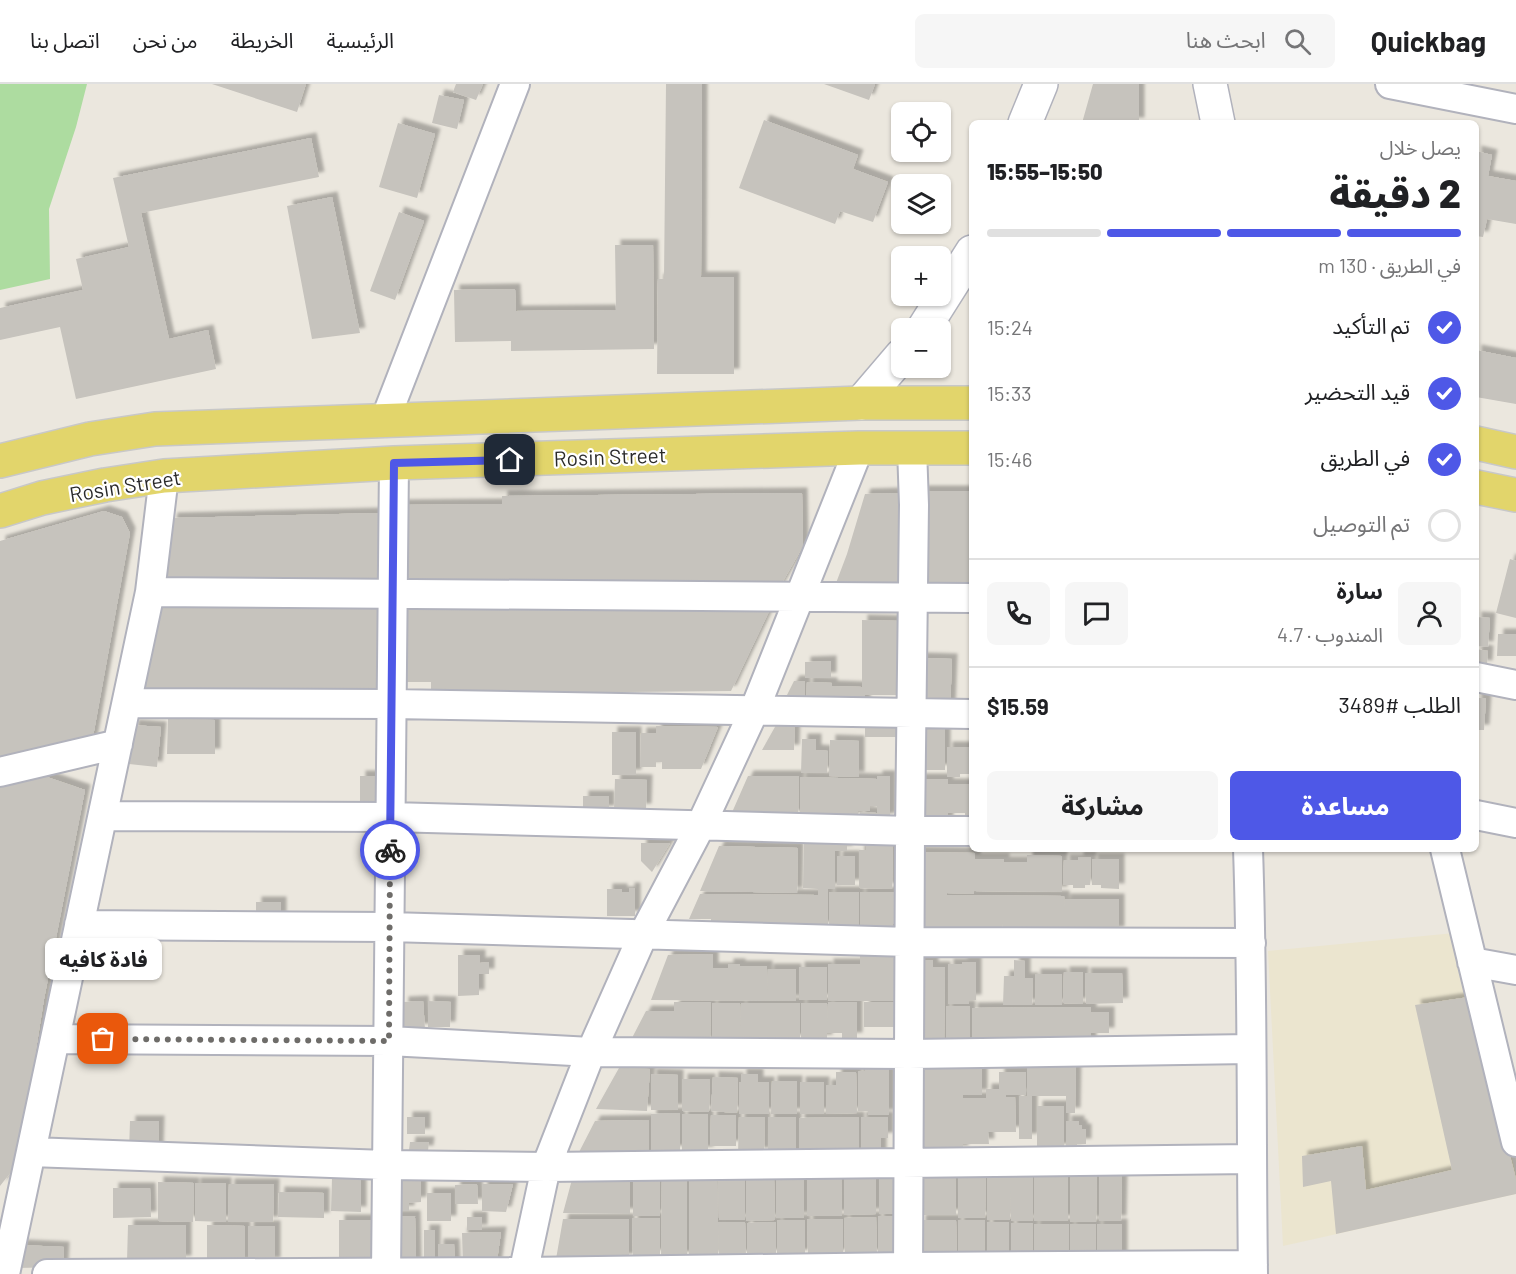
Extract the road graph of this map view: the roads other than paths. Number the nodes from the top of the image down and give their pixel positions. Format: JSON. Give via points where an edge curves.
{"nodes":[{"id":1,"x":515,"y":84,"type":"edge"},
{"id":2,"x":1041,"y":84,"type":"edge"},
{"id":3,"x":1210,"y":84,"type":"edge"},
{"id":4,"x":1405,"y":86,"type":"edge"},
{"id":5,"x":1516,"y":109,"type":"edge"},
{"id":6,"x":1026,"y":120,"type":"edge"},
{"id":7,"x":1217,"y":120,"type":"edge"},
{"id":8,"x":969,"y":257,"type":"edge"},
{"id":9,"x":930,"y":318,"type":"edge"},
{"id":10,"x":891,"y":368,"type":"edge"},
{"id":11,"x":861,"y":403,"type":"junction"},
{"id":12,"x":969,"y":403,"type":"edge"},
{"id":13,"x":385,"y":420,"type":"junction"},
{"id":14,"x":1479,"y":444,"type":"edge"},
{"id":15,"x":859,"y":448,"type":"junction"},
{"id":16,"x":912,"y":448,"type":"junction"},
{"id":17,"x":969,"y":448,"type":"edge"},
{"id":18,"x":1516,"y":452,"type":"edge"},
{"id":19,"x":0,"y":461,"type":"edge"},
{"id":20,"x":394,"y":463,"type":"junction"},
{"id":21,"x":164,"y":476,"type":"junction"},
{"id":22,"x":1479,"y":488,"type":"edge"},
{"id":23,"x":1516,"y":495,"type":"edge"},
{"id":24,"x":0,"y":511,"type":"edge"},
{"id":25,"x":150,"y":592,"type":"junction"},
{"id":26,"x":392,"y":594,"type":"junction"},
{"id":27,"x":800,"y":597,"type":"junction"},
{"id":28,"x":912,"y":598,"type":"junction"},
{"id":29,"x":969,"y":598,"type":"edge"},
{"id":30,"x":1479,"y":678,"type":"edge"},
{"id":31,"x":1516,"y":685,"type":"edge"},
{"id":32,"x":127,"y":703,"type":"junction"},
{"id":33,"x":391,"y":704,"type":"junction"},
{"id":34,"x":754,"y":711,"type":"junction"},
{"id":35,"x":911,"y":712,"type":"junction"},
{"id":36,"x":969,"y":714,"type":"edge"},
{"id":37,"x":118,"y":744,"type":"junction"},
{"id":38,"x":0,"y":772,"type":"edge"},
{"id":39,"x":102,"y":816,"type":"junction"},
{"id":40,"x":1479,"y":816,"type":"edge"},
{"id":41,"x":391,"y":817,"type":"junction"},
{"id":42,"x":1516,"y":823,"type":"edge"},
{"id":43,"x":701,"y":825,"type":"junction"},
{"id":44,"x":910,"y":831,"type":"junction"},
{"id":45,"x":969,"y":831,"type":"edge"},
{"id":46,"x":1248,"y":852,"type":"edge"},
{"id":47,"x":1445,"y":852,"type":"edge"},
{"id":48,"x":80,"y":925,"type":"junction"},
{"id":49,"x":390,"y":927,"type":"junction"},
{"id":50,"x":643,"y":935,"type":"junction"},
{"id":51,"x":910,"y":942,"type":"junction"},
{"id":52,"x":1251,"y":943,"type":"junction"},
{"id":53,"x":1472,"y":963,"type":"junction"},
{"id":54,"x":1516,"y":970,"type":"edge"},
{"id":55,"x":55,"y":1039,"type":"junction"},
{"id":56,"x":389,"y":1041,"type":"junction"},
{"id":57,"x":1250,"y":1049,"type":"junction"},
{"id":58,"x":591,"y":1052,"type":"junction"},
{"id":59,"x":909,"y":1054,"type":"junction"},
{"id":60,"x":1516,"y":1142,"type":"edge"},
{"id":61,"x":31,"y":1152,"type":"junction"},
{"id":62,"x":1252,"y":1159,"type":"junction"},
{"id":63,"x":908,"y":1163,"type":"junction"},
{"id":64,"x":386,"y":1165,"type":"junction"},
{"id":65,"x":546,"y":1167,"type":"junction"},
{"id":66,"x":908,"y":1270,"type":"edge"},
{"id":67,"x":1253,"y":1270,"type":"edge"},
{"id":68,"x":2,"y":1273,"type":"edge"},
{"id":69,"x":523,"y":1273,"type":"edge"},
{"id":70,"x":47,"y":1274,"type":"edge"},
{"id":71,"x":386,"y":1274,"type":"edge"}],
"edges":[{"from":1,"to":13,"type":"street"},
{"from":2,"to":6,"type":"street"},
{"from":3,"to":7,"type":"street"},
{"from":4,"to":5,"type":"street"},
{"from":8,"to":9,"type":"street"},
{"from":10,"to":11,"type":"street"},
{"from":11,"to":12,"type":"main road","name":"Rosin Street"},
{"from":11,"to":13,"type":"main road","name":"Rosin Street"},
{"from":13,"to":19,"type":"main road","name":"Rosin Street","via":[[155,429],[90,439]]},
{"from":14,"to":18,"type":"main road"},
{"from":15,"to":16,"type":"main road","name":"Rosin Street"},
{"from":15,"to":20,"type":"main road","name":"Rosin Street"},
{"from":15,"to":27,"type":"street"},
{"from":16,"to":17,"type":"main road","name":"Rosin Street"},
{"from":16,"to":28,"type":"street"},
{"from":20,"to":21,"type":"main road","name":"Rosin Street"},
{"from":20,"to":26,"type":"street"},
{"from":21,"to":24,"type":"main road","name":"Rosin Street","via":[[42,498]]},
{"from":21,"to":25,"type":"street"},
{"from":22,"to":23,"type":"main road"},
{"from":25,"to":26,"type":"street"},
{"from":25,"to":32,"type":"street"},
{"from":26,"to":27,"type":"street"},
{"from":26,"to":33,"type":"street"},
{"from":27,"to":28,"type":"street"},
{"from":27,"to":34,"type":"street"},
{"from":28,"to":29,"type":"street"},
{"from":28,"to":35,"type":"street"},
{"from":30,"to":31,"type":"street"},
{"from":32,"to":33,"type":"street"},
{"from":32,"to":37,"type":"street"},
{"from":33,"to":34,"type":"street"},
{"from":33,"to":41,"type":"street"},
{"from":34,"to":35,"type":"street"},
{"from":34,"to":43,"type":"street"},
{"from":35,"to":36,"type":"street"},
{"from":35,"to":44,"type":"street"},
{"from":37,"to":38,"type":"street"},
{"from":37,"to":39,"type":"street"},
{"from":39,"to":41,"type":"street"},
{"from":39,"to":48,"type":"street"},
{"from":40,"to":42,"type":"street"},
{"from":41,"to":43,"type":"street"},
{"from":41,"to":49,"type":"street"},
{"from":43,"to":44,"type":"street"},
{"from":43,"to":50,"type":"street"},
{"from":44,"to":45,"type":"street"},
{"from":44,"to":51,"type":"street"},
{"from":46,"to":52,"type":"street"},
{"from":47,"to":53,"type":"street"},
{"from":48,"to":49,"type":"street"},
{"from":48,"to":55,"type":"street"},
{"from":49,"to":50,"type":"street"},
{"from":49,"to":56,"type":"street"},
{"from":50,"to":51,"type":"street"},
{"from":50,"to":58,"type":"street"},
{"from":51,"to":52,"type":"street"},
{"from":51,"to":59,"type":"street"},
{"from":52,"to":57,"type":"street"},
{"from":53,"to":54,"type":"street"},
{"from":53,"to":60,"type":"street"},
{"from":55,"to":56,"type":"street"},
{"from":55,"to":61,"type":"street"},
{"from":56,"to":58,"type":"street"},
{"from":56,"to":64,"type":"street"},
{"from":57,"to":59,"type":"street"},
{"from":57,"to":62,"type":"street"},
{"from":58,"to":59,"type":"street"},
{"from":58,"to":65,"type":"street"},
{"from":59,"to":63,"type":"street"},
{"from":61,"to":64,"type":"street"},
{"from":61,"to":68,"type":"street"},
{"from":62,"to":63,"type":"street"},
{"from":62,"to":67,"type":"street"},
{"from":63,"to":65,"type":"street"},
{"from":63,"to":66,"type":"street"},
{"from":64,"to":65,"type":"street"},
{"from":64,"to":71,"type":"street"},
{"from":65,"to":69,"type":"street"},
{"from":66,"to":67,"type":"street"},
{"from":66,"to":69,"type":"street"},
{"from":69,"to":71,"type":"street"},
{"from":70,"to":71,"type":"street"}]}
